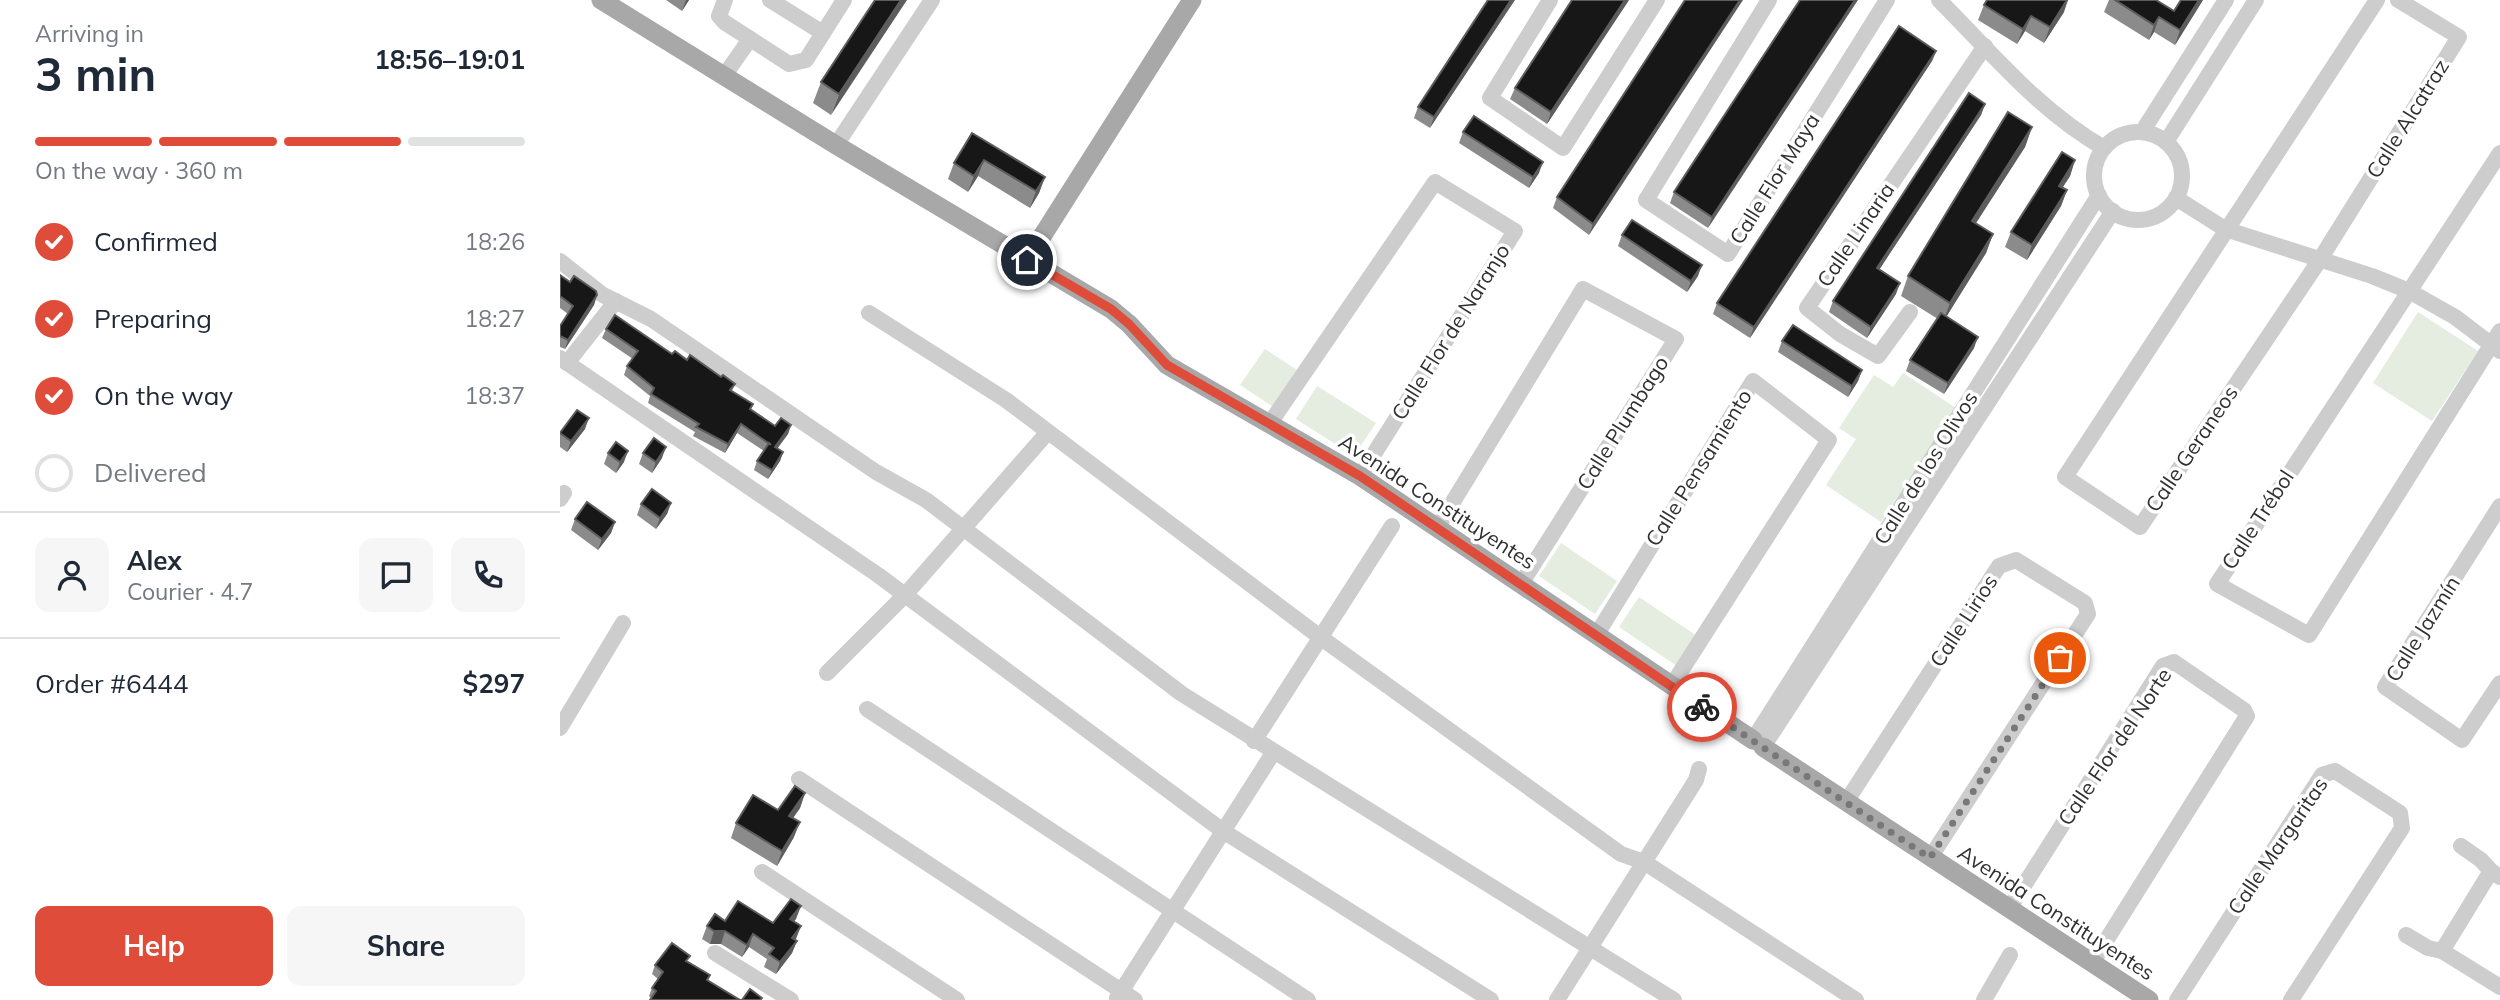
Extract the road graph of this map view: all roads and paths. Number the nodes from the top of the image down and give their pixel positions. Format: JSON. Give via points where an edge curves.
{"nodes":[{"id":1,"x":601,"y":0,"type":"edge"},
{"id":2,"x":725,"y":0,"type":"edge"},
{"id":3,"x":771,"y":0,"type":"edge"},
{"id":4,"x":844,"y":0,"type":"edge"},
{"id":5,"x":932,"y":0,"type":"edge"},
{"id":6,"x":1192,"y":0,"type":"edge"},
{"id":7,"x":1550,"y":0,"type":"edge"},
{"id":8,"x":1657,"y":0,"type":"edge"},
{"id":9,"x":1769,"y":0,"type":"edge"},
{"id":10,"x":1887,"y":0,"type":"edge"},
{"id":11,"x":1939,"y":0,"type":"edge"},
{"id":12,"x":2227,"y":0,"type":"edge"},
{"id":13,"x":2256,"y":0,"type":"edge"},
{"id":14,"x":2377,"y":0,"type":"edge"},
{"id":15,"x":2398,"y":0,"type":"edge"},
{"id":16,"x":823,"y":33,"type":"junction"},
{"id":17,"x":750,"y":39,"type":"junction"},
{"id":18,"x":1985,"y":46,"type":"junction"},
{"id":19,"x":724,"y":76,"type":"junction"},
{"id":20,"x":2142,"y":132,"type":"junction"},
{"id":21,"x":2166,"y":142,"type":"junction"},
{"id":22,"x":836,"y":145,"type":"junction"},
{"id":23,"x":2104,"y":148,"type":"junction"},
{"id":24,"x":2500,"y":153,"type":"edge"},
{"id":25,"x":2099,"y":195,"type":"junction"},
{"id":26,"x":2176,"y":198,"type":"junction"},
{"id":27,"x":2113,"y":211,"type":"junction"},
{"id":28,"x":2225,"y":229,"type":"junction"},
{"id":29,"x":1027,"y":260,"type":"junction"},
{"id":30,"x":560,"y":261,"type":"edge"},
{"id":31,"x":2319,"y":261,"type":"junction"},
{"id":32,"x":2409,"y":291,"type":"junction"},
{"id":33,"x":616,"y":301,"type":"junction"},
{"id":34,"x":1910,"y":312,"type":"dead end"},
{"id":35,"x":869,"y":313,"type":"dead end"},
{"id":36,"x":2497,"y":342,"type":"edge"},
{"id":37,"x":564,"y":360,"type":"edge"},
{"id":38,"x":1270,"y":423,"type":"junction"},
{"id":39,"x":1048,"y":432,"type":"junction"},
{"id":40,"x":1360,"y":476,"type":"junction"},
{"id":41,"x":2500,"y":506,"type":"edge"},
{"id":42,"x":1392,"y":526,"type":"dead end"},
{"id":43,"x":963,"y":527,"type":"junction"},
{"id":44,"x":1437,"y":528,"type":"junction"},
{"id":45,"x":1521,"y":583,"type":"junction"},
{"id":46,"x":905,"y":595,"type":"junction"},
{"id":47,"x":623,"y":623,"type":"dead end"},
{"id":48,"x":1597,"y":634,"type":"junction"},
{"id":49,"x":1320,"y":637,"type":"junction"},
{"id":50,"x":827,"y":673,"type":"dead end"},
{"id":51,"x":2500,"y":684,"type":"edge"},
{"id":52,"x":1672,"y":685,"type":"junction"},
{"id":53,"x":867,"y":709,"type":"dead end"},
{"id":54,"x":560,"y":727,"type":"edge"},
{"id":55,"x":1254,"y":741,"type":"junction"},
{"id":56,"x":1758,"y":744,"type":"junction"},
{"id":57,"x":1273,"y":753,"type":"junction"},
{"id":58,"x":1699,"y":769,"type":"dead end"},
{"id":59,"x":799,"y":779,"type":"dead end"},
{"id":60,"x":1846,"y":802,"type":"junction"},
{"id":61,"x":1223,"y":831,"type":"junction"},
{"id":62,"x":2461,"y":846,"type":"dead end"},
{"id":63,"x":1930,"y":858,"type":"junction"},
{"id":64,"x":1644,"y":862,"type":"junction"},
{"id":65,"x":762,"y":872,"type":"dead end"},
{"id":66,"x":2495,"y":874,"type":"edge"},
{"id":67,"x":2009,"y":909,"type":"junction"},
{"id":68,"x":1172,"y":912,"type":"junction"},
{"id":69,"x":2406,"y":935,"type":"dead end"},
{"id":70,"x":1592,"y":947,"type":"junction"},
{"id":71,"x":2442,"y":951,"type":"junction"},
{"id":72,"x":715,"y":953,"type":"dead end"},
{"id":73,"x":2010,"y":956,"type":"dead end"},
{"id":74,"x":2092,"y":963,"type":"junction"},
{"id":75,"x":2500,"y":987,"type":"edge"},
{"id":76,"x":1124,"y":997,"type":"edge"},
{"id":77,"x":791,"y":1000,"type":"edge"},
{"id":78,"x":957,"y":1000,"type":"edge"},
{"id":79,"x":1307,"y":1000,"type":"edge"},
{"id":80,"x":1491,"y":1000,"type":"edge"},
{"id":81,"x":1557,"y":1000,"type":"edge"},
{"id":82,"x":1674,"y":1000,"type":"edge"},
{"id":83,"x":1856,"y":1000,"type":"edge"},
{"id":84,"x":1984,"y":1000,"type":"edge"},
{"id":85,"x":2149,"y":1000,"type":"edge"},
{"id":86,"x":2177,"y":1000,"type":"edge"},
{"id":87,"x":2291,"y":1000,"type":"edge"}],
"edges":[{"from":1,"to":19,"type":"main road","name":"Avenida Constituyentes"},
{"from":2,"to":17,"type":"street","via":[[719,16]]},
{"from":3,"to":16,"type":"street"},
{"from":4,"to":16,"type":"street"},
{"from":5,"to":22,"type":"street"},
{"from":6,"to":29,"type":"main road"},
{"from":7,"to":8,"type":"street","via":[[1490,98],[1563,148]]},
{"from":9,"to":10,"type":"street","name":"Calle Flor Maya","via":[[1646,200],[1728,254]]},
{"from":11,"to":18,"type":"street"},
{"from":12,"to":20,"type":"street"},
{"from":13,"to":21,"type":"street"},
{"from":14,"to":28,"type":"street"},
{"from":15,"to":31,"type":"street","name":"Calle Alcatraz","via":[[2459,37]]},
{"from":16,"to":17,"type":"street","via":[[806,60],[797,64],[789,64]]},
{"from":17,"to":19,"type":"street"},
{"from":18,"to":23,"type":"street","via":[[2067,127]]},
{"from":18,"to":34,"type":"street","name":"Calle Linaria","via":[[1807,308],[1878,356]]},
{"from":19,"to":22,"type":"main road","name":"Avenida Constituyentes"},
{"from":20,"to":21,"type":"street"},
{"from":20,"to":23,"type":"street","via":[[2117,137]]},
{"from":21,"to":26,"type":"street","via":[[2182,169]]},
{"from":22,"to":29,"type":"main road","name":"Avenida Constituyentes"},
{"from":23,"to":25,"type":"street","via":[[2094,176]]},
{"from":24,"to":32,"type":"street"},
{"from":25,"to":27,"type":"street"},
{"from":25,"to":56,"type":"street","name":"Calle de los Olivos"},
{"from":26,"to":27,"type":"street","via":[[2146,219],[2131,219]]},
{"from":26,"to":28,"type":"street"},
{"from":27,"to":56,"type":"street","name":"Calle de los Olivos"},
{"from":28,"to":31,"type":"street"},
{"from":28,"to":31,"type":"street","name":"Calle Geraneos","via":[[2065,477],[2140,527]]},
{"from":29,"to":38,"type":"main road","name":"Avenida Constituyentes","via":[[1111,309],[1167,365]]},
{"from":30,"to":33,"type":"street"},
{"from":31,"to":32,"type":"street"},
{"from":32,"to":36,"type":"street"},
{"from":32,"to":36,"type":"street","name":"Calle Trébol","via":[[2217,583],[2309,635]]},
{"from":33,"to":37,"type":"street"},
{"from":33,"to":43,"type":"street","via":[[651,319]]},
{"from":35,"to":39,"type":"street"},
{"from":37,"to":46,"type":"street"},
{"from":38,"to":40,"type":"main road","name":"Avenida Constituyentes"},
{"from":38,"to":40,"type":"street","name":"Calle Flor de Naranjo","via":[[1435,182],[1516,231]]},
{"from":39,"to":43,"type":"street"},
{"from":39,"to":49,"type":"street"},
{"from":40,"to":44,"type":"main road","name":"Avenida Constituyentes"},
{"from":41,"to":51,"type":"street","name":"Calle Jazmín","via":[[2385,687],[2462,740]]},
{"from":42,"to":49,"type":"street"},
{"from":43,"to":46,"type":"street"},
{"from":43,"to":55,"type":"street","via":[[1182,694]]},
{"from":44,"to":45,"type":"main road","name":"Avenida Constituyentes"},
{"from":44,"to":45,"type":"street","name":"Calle Plumbago","via":[[1583,289],[1676,339]]},
{"from":45,"to":48,"type":"main road","name":"Avenida Constituyentes"},
{"from":46,"to":50,"type":"street"},
{"from":46,"to":61,"type":"street"},
{"from":47,"to":54,"type":"street"},
{"from":48,"to":52,"type":"main road","name":"Avenida Constituyentes"},
{"from":48,"to":52,"type":"street","name":"Calle Pensamiento","via":[[1753,381],[1829,440]]},
{"from":49,"to":55,"type":"street"},
{"from":49,"to":64,"type":"street","via":[[1621,854]]},
{"from":52,"to":56,"type":"main road","name":"Avenida Constituyentes"},
{"from":53,"to":68,"type":"street"},
{"from":55,"to":57,"type":"street"},
{"from":56,"to":60,"type":"main road","name":"Avenida Constituyentes"},
{"from":57,"to":61,"type":"street"},
{"from":57,"to":70,"type":"street"},
{"from":58,"to":64,"type":"street"},
{"from":59,"to":76,"type":"street"},
{"from":60,"to":63,"type":"main road","name":"Avenida Constituyentes"},
{"from":60,"to":63,"type":"street","name":"Calle Lirios","via":[[1999,566],[2016,560],[2085,603],[2088,614]]},
{"from":61,"to":68,"type":"street"},
{"from":61,"to":80,"type":"street"},
{"from":62,"to":66,"type":"street"},
{"from":63,"to":67,"type":"main road","name":"Avenida Constituyentes"},
{"from":64,"to":70,"type":"street"},
{"from":64,"to":83,"type":"street"},
{"from":65,"to":78,"type":"street"},
{"from":66,"to":71,"type":"street"},
{"from":67,"to":74,"type":"main road","name":"Avenida Constituyentes"},
{"from":67,"to":74,"type":"street","name":"Calle Flor del Norte","via":[[2163,666],[2174,662],[2248,716]]},
{"from":68,"to":76,"type":"street"},
{"from":68,"to":79,"type":"street"},
{"from":69,"to":71,"type":"street"},
{"from":70,"to":81,"type":"street"},
{"from":70,"to":82,"type":"street"},
{"from":71,"to":75,"type":"street"},
{"from":72,"to":77,"type":"street"},
{"from":73,"to":84,"type":"street"},
{"from":74,"to":85,"type":"main road","name":"Avenida Constituyentes"},
{"from":86,"to":87,"type":"street","name":"Calle Margaritas","via":[[2322,775],[2335,771],[2400,813],[2402,828]]}]}
